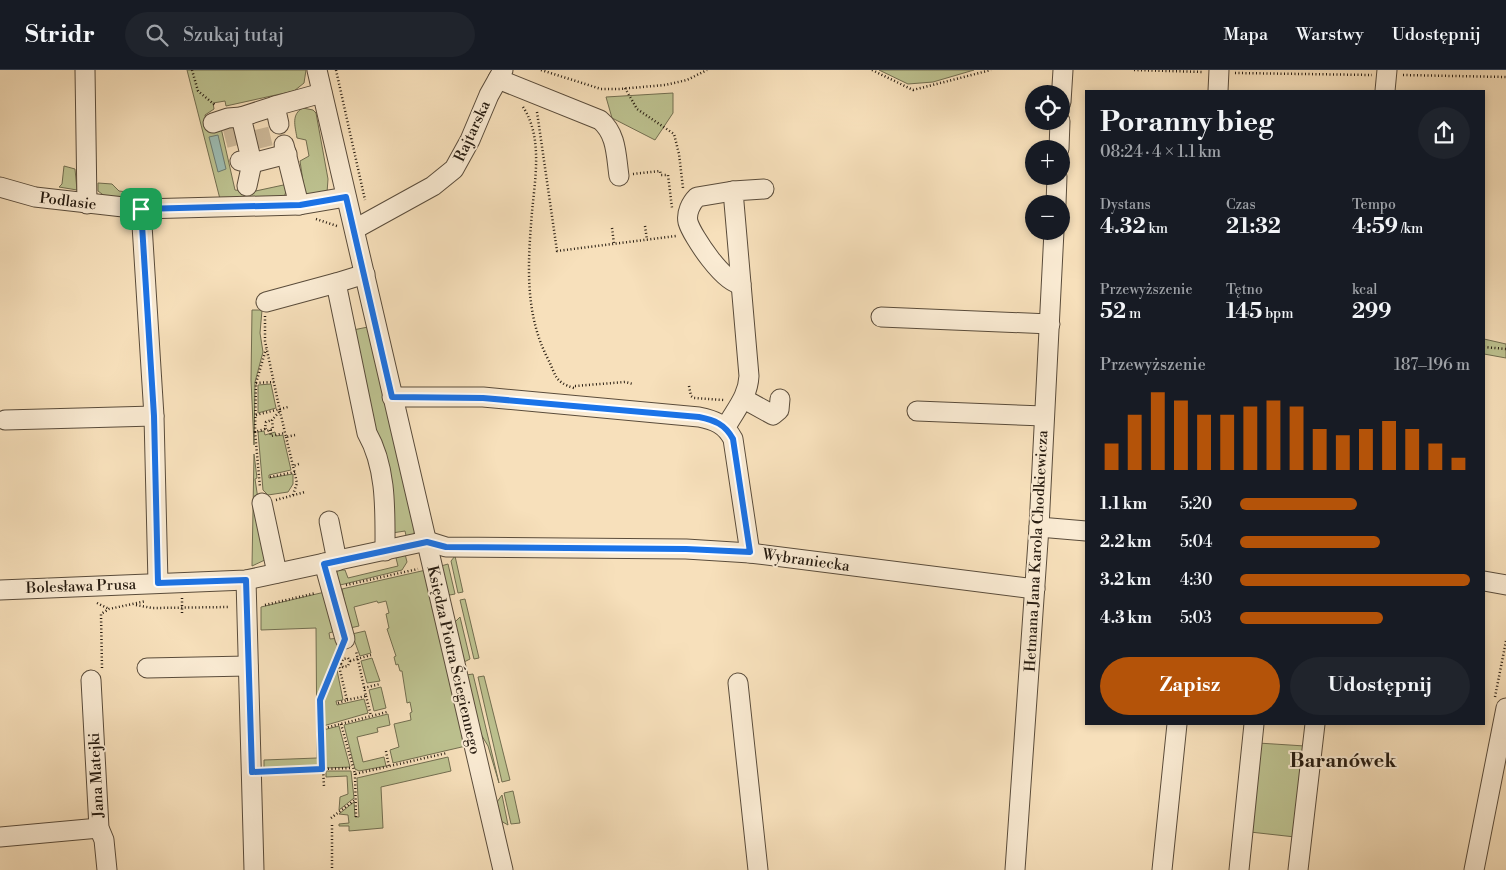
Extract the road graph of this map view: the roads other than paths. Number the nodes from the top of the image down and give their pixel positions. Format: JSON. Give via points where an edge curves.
{"nodes":[{"id":1,"x":85,"y":70,"type":"edge"},
{"id":2,"x":317,"y":70,"type":"edge"},
{"id":3,"x":1063,"y":70,"type":"edge"},
{"id":4,"x":1219,"y":72,"type":"edge"},
{"id":5,"x":500,"y":74,"type":"edge"},
{"id":6,"x":1062,"y":85,"type":"edge"},
{"id":7,"x":1218,"y":90,"type":"edge"},
{"id":8,"x":322,"y":93,"type":"junction"},
{"id":9,"x":238,"y":150,"type":"tunnel mouth"},
{"id":10,"x":261,"y":157,"type":"junction"},
{"id":11,"x":619,"y":176,"type":"road end"},
{"id":12,"x":247,"y":186,"type":"dead end"},
{"id":13,"x":0,"y":187,"type":"edge"},
{"id":14,"x":764,"y":189,"type":"dead end"},
{"id":15,"x":733,"y":192,"type":"junction"},
{"id":16,"x":346,"y":197,"type":"junction"},
{"id":17,"x":87,"y":204,"type":"junction"},
{"id":18,"x":300,"y":205,"type":"junction"},
{"id":19,"x":141,"y":209,"type":"junction"},
{"id":20,"x":348,"y":228,"type":"junction"},
{"id":21,"x":1054,"y":240,"type":"edge"},
{"id":22,"x":365,"y":274,"type":"junction"},
{"id":23,"x":336,"y":283,"type":"junction"},
{"id":24,"x":742,"y":284,"type":"junction"},
{"id":25,"x":266,"y":302,"type":"road end"},
{"id":26,"x":881,"y":317,"type":"dead end"},
{"id":27,"x":1050,"y":324,"type":"junction"},
{"id":28,"x":392,"y":397,"type":"junction"},
{"id":29,"x":744,"y":399,"type":"junction"},
{"id":30,"x":780,"y":399,"type":"dead end"},
{"id":31,"x":917,"y":411,"type":"dead end"},
{"id":32,"x":154,"y":416,"type":"junction"},
{"id":33,"x":1044,"y":416,"type":"junction"},
{"id":34,"x":725,"y":418,"type":"junction"},
{"id":35,"x":5,"y":420,"type":"dead end"},
{"id":36,"x":262,"y":503,"type":"road end"},
{"id":37,"x":329,"y":521,"type":"dead end"},
{"id":38,"x":1039,"y":527,"type":"junction"},
{"id":39,"x":1085,"y":531,"type":"edge"},
{"id":40,"x":427,"y":542,"type":"junction"},
{"id":41,"x":385,"y":550,"type":"junction"},
{"id":42,"x":750,"y":552,"type":"junction"},
{"id":43,"x":331,"y":562,"type":"junction"},
{"id":44,"x":278,"y":574,"type":"junction"},
{"id":45,"x":246,"y":580,"type":"junction"},
{"id":46,"x":1485,"y":581,"type":"edge"},
{"id":47,"x":1506,"y":585,"type":"edge"},
{"id":48,"x":1035,"y":589,"type":"junction"},
{"id":49,"x":0,"y":590,"type":"edge"},
{"id":50,"x":156,"y":591,"type":"junction"},
{"id":51,"x":345,"y":639,"type":"road end"},
{"id":52,"x":248,"y":666,"type":"junction"},
{"id":53,"x":147,"y":668,"type":"dead end"},
{"id":54,"x":91,"y":680,"type":"road end"},
{"id":55,"x":738,"y":683,"type":"dead end"},
{"id":56,"x":1506,"y":708,"type":"edge"},
{"id":57,"x":1177,"y":725,"type":"edge"},
{"id":58,"x":1254,"y":725,"type":"edge"},
{"id":59,"x":1315,"y":725,"type":"edge"},
{"id":60,"x":99,"y":828,"type":"junction"},
{"id":61,"x":0,"y":837,"type":"edge"},
{"id":62,"x":107,"y":870,"type":"edge"},
{"id":63,"x":254,"y":870,"type":"edge"},
{"id":64,"x":504,"y":870,"type":"edge"},
{"id":65,"x":758,"y":870,"type":"edge"},
{"id":66,"x":1014,"y":870,"type":"edge"},
{"id":67,"x":1162,"y":870,"type":"edge"},
{"id":68,"x":1239,"y":870,"type":"edge"},
{"id":69,"x":1298,"y":870,"type":"edge"},
{"id":70,"x":1474,"y":870,"type":"edge"}],
"edges":[{"from":1,"to":17,"type":"street"},
{"from":2,"to":8,"type":"street","name":"Księdza Piotra Ściegiennego"},
{"from":3,"to":6,"type":"street"},
{"from":4,"to":7,"type":"street"},
{"from":5,"to":11,"type":"street","via":[[528,99],[592,115],[608,126],[614,139]]},
{"from":5,"to":20,"type":"street","name":"Rajtarska","via":[[454,169],[433,186]]},
{"from":8,"to":10,"type":"street","via":[[277,115],[232,118]]},
{"from":8,"to":16,"type":"street","name":"Księdza Piotra Ściegiennego"},
{"from":9,"to":10,"type":"street","via":[[241,163]]},
{"from":10,"to":12,"type":"street"},
{"from":10,"to":18,"type":"street","via":[[286,149]]},
{"from":13,"to":17,"type":"street","name":"Podlasie","via":[[35,197]]},
{"from":14,"to":15,"type":"street"},
{"from":15,"to":24,"type":"street"},
{"from":15,"to":24,"type":"street","via":[[702,194],[692,202],[688,222],[720,272],[733,283]]},
{"from":16,"to":18,"type":"street","name":"Podlasie"},
{"from":16,"to":20,"type":"street","name":"Księdza Piotra Ściegiennego"},
{"from":17,"to":19,"type":"street","name":"Podlasie"},
{"from":18,"to":19,"type":"street","name":"Podlasie"},
{"from":19,"to":32,"type":"street"},
{"from":20,"to":22,"type":"street","name":"Księdza Piotra Ściegiennego"},
{"from":21,"to":27,"type":"street","name":"Hetmana Jana Karola Chodkiewicza"},
{"from":22,"to":23,"type":"street"},
{"from":22,"to":28,"type":"street","name":"Księdza Piotra Ściegiennego"},
{"from":23,"to":25,"type":"street"},
{"from":23,"to":41,"type":"street","via":[[367,434],[374,445],[386,499]]},
{"from":24,"to":29,"type":"street","via":[[749,376]]},
{"from":26,"to":27,"type":"street"},
{"from":27,"to":33,"type":"street","name":"Hetmana Jana Karola Chodkiewicza"},
{"from":28,"to":34,"type":"street","via":[[483,398],[711,420]]},
{"from":28,"to":40,"type":"street","name":"Księdza Piotra Ściegiennego"},
{"from":29,"to":30,"type":"street","via":[[773,415],[779,410]]},
{"from":29,"to":34,"type":"street"},
{"from":31,"to":33,"type":"street"},
{"from":32,"to":35,"type":"street"},
{"from":32,"to":50,"type":"street"},
{"from":33,"to":38,"type":"street","name":"Hetmana Jana Karola Chodkiewicza"},
{"from":34,"to":42,"type":"street","via":[[733,439]]},
{"from":36,"to":44,"type":"street"},
{"from":37,"to":43,"type":"street"},
{"from":38,"to":39,"type":"street"},
{"from":38,"to":48,"type":"street","name":"Hetmana Jana Karola Chodkiewicza"},
{"from":40,"to":41,"type":"street","name":"Bolesława Prusa"},
{"from":40,"to":42,"type":"street","name":"Wybraniecka","via":[[446,547]]},
{"from":40,"to":64,"type":"street","name":"Księdza Piotra Ściegiennego"},
{"from":41,"to":43,"type":"street","name":"Bolesława Prusa"},
{"from":42,"to":48,"type":"street","name":"Wybraniecka"},
{"from":43,"to":44,"type":"street","name":"Bolesława Prusa"},
{"from":43,"to":51,"type":"street"},
{"from":44,"to":45,"type":"street","name":"Bolesława Prusa"},
{"from":45,"to":50,"type":"street","name":"Bolesława Prusa"},
{"from":45,"to":52,"type":"street"},
{"from":46,"to":47,"type":"street"},
{"from":48,"to":66,"type":"street","name":"Hetmana Jana Karola Chodkiewicza"},
{"from":49,"to":50,"type":"street","name":"Bolesława Prusa"},
{"from":52,"to":53,"type":"street"},
{"from":52,"to":63,"type":"street"},
{"from":54,"to":60,"type":"street","name":"Jana Matejki"},
{"from":55,"to":65,"type":"street"},
{"from":56,"to":70,"type":"street"},
{"from":57,"to":67,"type":"street"},
{"from":58,"to":68,"type":"street"},
{"from":59,"to":69,"type":"street"},
{"from":60,"to":61,"type":"street"},
{"from":60,"to":62,"type":"street","name":"Jana Matejki","via":[[104,840]]}]}
